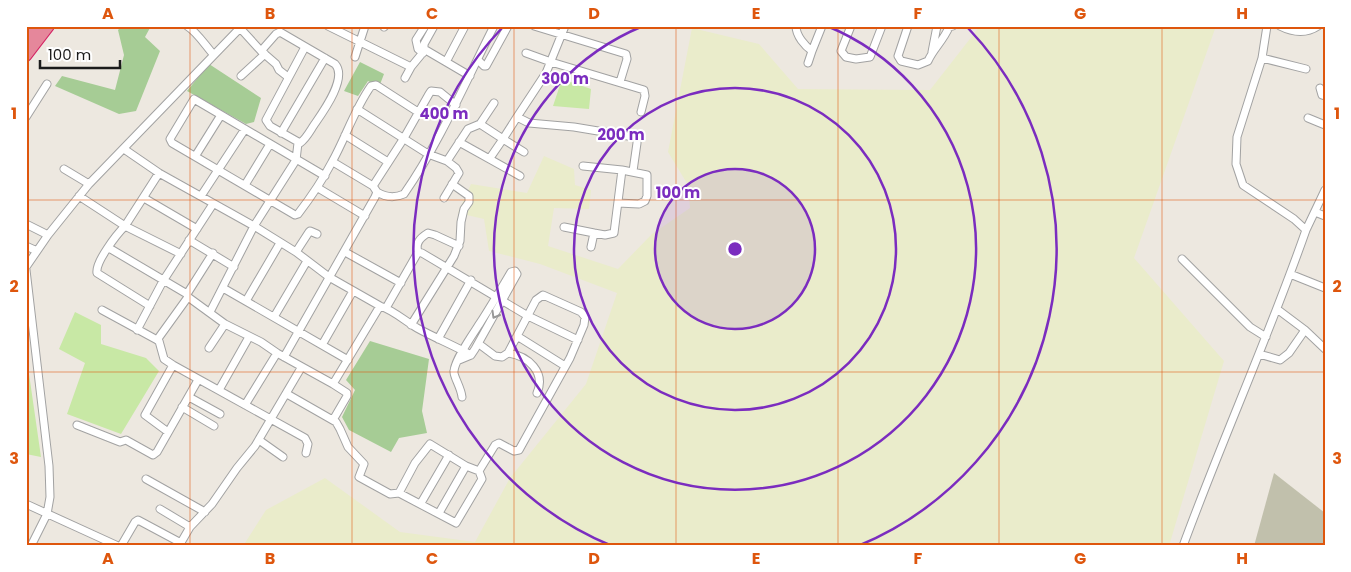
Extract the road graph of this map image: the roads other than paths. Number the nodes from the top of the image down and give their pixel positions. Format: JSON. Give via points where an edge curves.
{"nodes":[{"id":1,"x":37,"y":26,"type":"edge"},
{"id":2,"x":49,"y":26,"type":"edge"},
{"id":3,"x":187,"y":26,"type":"edge"},
{"id":4,"x":328,"y":26,"type":"edge"},
{"id":5,"x":366,"y":26,"type":"edge"},
{"id":6,"x":425,"y":26,"type":"edge"},
{"id":7,"x":434,"y":26,"type":"edge"},
{"id":8,"x":465,"y":26,"type":"edge"},
{"id":9,"x":508,"y":26,"type":"edge"},
{"id":10,"x":534,"y":26,"type":"edge"},
{"id":11,"x":565,"y":26,"type":"edge"},
{"id":12,"x":796,"y":26,"type":"edge"},
{"id":13,"x":822,"y":26,"type":"edge"},
{"id":14,"x":851,"y":26,"type":"edge"},
{"id":15,"x":882,"y":26,"type":"edge"},
{"id":16,"x":908,"y":26,"type":"edge"},
{"id":17,"x":937,"y":26,"type":"edge"},
{"id":18,"x":1267,"y":26,"type":"edge"},
{"id":19,"x":1280,"y":26,"type":"edge"},
{"id":20,"x":1318,"y":26,"type":"edge"},
{"id":21,"x":241,"y":27,"type":"edge"},
{"id":22,"x":494,"y":27,"type":"edge"},
{"id":23,"x":949,"y":27,"type":"edge"},
{"id":24,"x":504,"y":34,"type":"junction"},
{"id":25,"x":562,"y":34,"type":"junction"},
{"id":26,"x":26,"y":41,"type":"edge"},
{"id":27,"x":360,"y":42,"type":"junction"},
{"id":28,"x":305,"y":48,"type":"junction"},
{"id":29,"x":812,"y":51,"type":"junction"},
{"id":30,"x":263,"y":52,"type":"junction"},
{"id":31,"x":424,"y":52,"type":"junction"},
{"id":32,"x":526,"y":52,"type":"dead end"},
{"id":33,"x":932,"y":52,"type":"junction"},
{"id":34,"x":213,"y":54,"type":"junction"},
{"id":35,"x":26,"y":56,"type":"edge"},
{"id":36,"x":355,"y":57,"type":"dead end"},
{"id":37,"x":324,"y":58,"type":"junction"},
{"id":38,"x":1262,"y":58,"type":"junction"},
{"id":39,"x":478,"y":60,"type":"junction"},
{"id":40,"x":446,"y":62,"type":"junction"},
{"id":41,"x":551,"y":62,"type":"junction"},
{"id":42,"x":808,"y":63,"type":"dead end"},
{"id":43,"x":411,"y":67,"type":"junction"},
{"id":44,"x":1306,"y":69,"type":"dead end"},
{"id":45,"x":290,"y":74,"type":"junction"},
{"id":46,"x":241,"y":76,"type":"dead end"},
{"id":47,"x":470,"y":76,"type":"junction"},
{"id":48,"x":405,"y":78,"type":"dead end"},
{"id":49,"x":620,"y":82,"type":"junction"},
{"id":50,"x":47,"y":84,"type":"dead end"},
{"id":51,"x":1320,"y":88,"type":"dead end"},
{"id":52,"x":1325,"y":96,"type":"edge"},
{"id":53,"x":494,"y":103,"type":"dead end"},
{"id":54,"x":456,"y":105,"type":"junction"},
{"id":55,"x":357,"y":109,"type":"junction"},
{"id":56,"x":418,"y":112,"type":"junction"},
{"id":57,"x":641,"y":112,"type":"dead end"},
{"id":58,"x":221,"y":115,"type":"junction"},
{"id":59,"x":26,"y":117,"type":"edge"},
{"id":60,"x":517,"y":117,"type":"junction"},
{"id":61,"x":1308,"y":118,"type":"dead end"},
{"id":62,"x":480,"y":124,"type":"junction"},
{"id":63,"x":1325,"y":125,"type":"edge"},
{"id":64,"x":245,"y":129,"type":"junction"},
{"id":65,"x":281,"y":133,"type":"junction"},
{"id":66,"x":345,"y":135,"type":"junction"},
{"id":67,"x":404,"y":138,"type":"junction"},
{"id":68,"x":503,"y":139,"type":"junction"},
{"id":69,"x":459,"y":142,"type":"junction"},
{"id":70,"x":298,"y":143,"type":"junction"},
{"id":71,"x":270,"y":144,"type":"junction"},
{"id":72,"x":124,"y":149,"type":"junction"},
{"id":73,"x":524,"y":152,"type":"dead end"},
{"id":74,"x":428,"y":154,"type":"junction"},
{"id":75,"x":196,"y":155,"type":"junction"},
{"id":76,"x":490,"y":158,"type":"junction"},
{"id":77,"x":296,"y":160,"type":"junction"},
{"id":78,"x":447,"y":161,"type":"junction"},
{"id":79,"x":333,"y":162,"type":"junction"},
{"id":80,"x":388,"y":162,"type":"junction"},
{"id":81,"x":583,"y":166,"type":"dead end"},
{"id":82,"x":64,"y":169,"type":"dead end"},
{"id":83,"x":622,"y":170,"type":"junction"},
{"id":84,"x":219,"y":171,"type":"junction"},
{"id":85,"x":633,"y":171,"type":"junction"},
{"id":86,"x":159,"y":173,"type":"junction"},
{"id":87,"x":325,"y":176,"type":"junction"},
{"id":88,"x":520,"y":176,"type":"dead end"},
{"id":89,"x":89,"y":184,"type":"junction"},
{"id":90,"x":452,"y":184,"type":"junction"},
{"id":91,"x":245,"y":185,"type":"junction"},
{"id":92,"x":318,"y":188,"type":"junction"},
{"id":93,"x":375,"y":189,"type":"junction"},
{"id":94,"x":1325,"y":190,"type":"edge"},
{"id":95,"x":79,"y":196,"type":"junction"},
{"id":96,"x":201,"y":196,"type":"junction"},
{"id":97,"x":144,"y":198,"type":"junction"},
{"id":98,"x":444,"y":198,"type":"dead end"},
{"id":99,"x":271,"y":201,"type":"junction"},
{"id":100,"x":618,"y":203,"type":"junction"},
{"id":101,"x":213,"y":204,"type":"junction"},
{"id":102,"x":1315,"y":212,"type":"junction"},
{"id":103,"x":365,"y":216,"type":"junction"},
{"id":104,"x":1325,"y":216,"type":"edge"},
{"id":105,"x":26,"y":224,"type":"edge"},
{"id":106,"x":125,"y":226,"type":"junction"},
{"id":107,"x":254,"y":226,"type":"junction"},
{"id":108,"x":564,"y":227,"type":"dead end"},
{"id":109,"x":197,"y":229,"type":"junction"},
{"id":110,"x":1306,"y":230,"type":"junction"},
{"id":111,"x":594,"y":233,"type":"junction"},
{"id":112,"x":317,"y":234,"type":"dead end"},
{"id":113,"x":48,"y":235,"type":"junction"},
{"id":114,"x":189,"y":240,"type":"junction"},
{"id":115,"x":280,"y":243,"type":"junction"},
{"id":116,"x":26,"y":246,"type":"edge"},
{"id":117,"x":458,"y":246,"type":"junction"},
{"id":118,"x":592,"y":247,"type":"dead end"},
{"id":119,"x":108,"y":248,"type":"junction"},
{"id":120,"x":36,"y":252,"type":"junction"},
{"id":121,"x":296,"y":252,"type":"junction"},
{"id":122,"x":345,"y":252,"type":"junction"},
{"id":123,"x":418,"y":252,"type":"junction"},
{"id":124,"x":213,"y":253,"type":"junction"},
{"id":125,"x":181,"y":254,"type":"junction"},
{"id":126,"x":1182,"y":259,"type":"dead end"},
{"id":127,"x":307,"y":261,"type":"junction"},
{"id":128,"x":234,"y":267,"type":"junction"},
{"id":129,"x":446,"y":267,"type":"junction"},
{"id":130,"x":26,"y":269,"type":"edge"},
{"id":131,"x":1290,"y":274,"type":"junction"},
{"id":132,"x":329,"y":278,"type":"junction"},
{"id":133,"x":471,"y":280,"type":"junction"},
{"id":134,"x":163,"y":281,"type":"junction"},
{"id":135,"x":401,"y":283,"type":"junction"},
{"id":136,"x":223,"y":288,"type":"junction"},
{"id":137,"x":1325,"y":288,"type":"edge"},
{"id":138,"x":353,"y":291,"type":"junction"},
{"id":139,"x":187,"y":296,"type":"junction"},
{"id":140,"x":496,"y":297,"type":"junction"},
{"id":141,"x":246,"y":301,"type":"junction"},
{"id":142,"x":503,"y":301,"type":"junction"},
{"id":143,"x":150,"y":306,"type":"junction"},
{"id":144,"x":383,"y":307,"type":"junction"},
{"id":145,"x":1277,"y":309,"type":"junction"},
{"id":146,"x":102,"y":310,"type":"dead end"},
{"id":147,"x":210,"y":312,"type":"junction"},
{"id":148,"x":528,"y":316,"type":"junction"},
{"id":149,"x":274,"y":317,"type":"junction"},
{"id":150,"x":226,"y":324,"type":"junction"},
{"id":151,"x":411,"y":325,"type":"junction"},
{"id":152,"x":137,"y":330,"type":"junction"},
{"id":153,"x":1305,"y":330,"type":"junction"},
{"id":154,"x":299,"y":332,"type":"junction"},
{"id":155,"x":517,"y":336,"type":"junction"},
{"id":156,"x":248,"y":337,"type":"junction"},
{"id":157,"x":1266,"y":337,"type":"junction"},
{"id":158,"x":157,"y":340,"type":"junction"},
{"id":159,"x":438,"y":340,"type":"junction"},
{"id":160,"x":578,"y":340,"type":"junction"},
{"id":161,"x":478,"y":344,"type":"junction"},
{"id":162,"x":322,"y":345,"type":"junction"},
{"id":163,"x":209,"y":348,"type":"dead end"},
{"id":164,"x":462,"y":350,"type":"junction"},
{"id":165,"x":1325,"y":350,"type":"edge"},
{"id":166,"x":277,"y":353,"type":"junction"},
{"id":167,"x":508,"y":353,"type":"junction"},
{"id":168,"x":1259,"y":354,"type":"junction"},
{"id":169,"x":471,"y":355,"type":"junction"},
{"id":170,"x":284,"y":357,"type":"junction"},
{"id":171,"x":348,"y":360,"type":"junction"},
{"id":172,"x":459,"y":360,"type":"junction"},
{"id":173,"x":173,"y":365,"type":"junction"},
{"id":174,"x":566,"y":366,"type":"junction"},
{"id":175,"x":301,"y":368,"type":"junction"},
{"id":176,"x":198,"y":380,"type":"junction"},
{"id":177,"x":333,"y":384,"type":"junction"},
{"id":178,"x":219,"y":390,"type":"junction"},
{"id":179,"x":538,"y":393,"type":"dead end"},
{"id":180,"x":287,"y":394,"type":"junction"},
{"id":181,"x":189,"y":397,"type":"junction"},
{"id":182,"x":462,"y":397,"type":"dead end"},
{"id":183,"x":245,"y":405,"type":"junction"},
{"id":184,"x":182,"y":408,"type":"junction"},
{"id":185,"x":220,"y":414,"type":"dead end"},
{"id":186,"x":271,"y":419,"type":"junction"},
{"id":187,"x":333,"y":420,"type":"junction"},
{"id":188,"x":77,"y":425,"type":"dead end"},
{"id":189,"x":214,"y":426,"type":"dead end"},
{"id":190,"x":168,"y":432,"type":"junction"},
{"id":191,"x":259,"y":440,"type":"junction"},
{"id":192,"x":306,"y":453,"type":"dead end"},
{"id":193,"x":449,"y":455,"type":"junction"},
{"id":194,"x":284,"y":457,"type":"dead end"},
{"id":195,"x":466,"y":466,"type":"junction"},
{"id":196,"x":479,"y":471,"type":"junction"},
{"id":197,"x":146,"y":478,"type":"dead end"},
{"id":198,"x":399,"y":493,"type":"junction"},
{"id":199,"x":26,"y":504,"type":"edge"},
{"id":200,"x":421,"y":504,"type":"junction"},
{"id":201,"x":160,"y":508,"type":"dead end"},
{"id":202,"x":205,"y":512,"type":"junction"},
{"id":203,"x":439,"y":513,"type":"junction"},
{"id":204,"x":47,"y":514,"type":"junction"},
{"id":205,"x":190,"y":527,"type":"junction"},
{"id":206,"x":108,"y":544,"type":"edge"},
{"id":207,"x":180,"y":544,"type":"edge"},
{"id":208,"x":31,"y":546,"type":"edge"},
{"id":209,"x":119,"y":546,"type":"edge"},
{"id":210,"x":1183,"y":546,"type":"edge"}],
"edges":[{"from":1,"to":26,"type":"highway"},
{"from":2,"to":35,"type":"highway"},
{"from":3,"to":34,"type":"street"},
{"from":4,"to":27,"type":"street"},
{"from":5,"to":27,"type":"street"},
{"from":6,"to":31,"type":"street","via":[[416,40],[418,49]]},
{"from":7,"to":31,"type":"street","via":[[424,44]]},
{"from":8,"to":40,"type":"street"},
{"from":9,"to":24,"type":"street"},
{"from":10,"to":25,"type":"street"},
{"from":11,"to":25,"type":"street"},
{"from":12,"to":29,"type":"street","via":[[806,48]]},
{"from":13,"to":29,"type":"street"},
{"from":14,"to":15,"type":"street","via":[[841,51],[846,57],[856,59],[870,57]]},
{"from":16,"to":33,"type":"street","via":[[898,53],[901,61],[918,65],[926,63]]},
{"from":17,"to":33,"type":"street"},
{"from":18,"to":38,"type":"street"},
{"from":19,"to":20,"type":"street","via":[[1294,31],[1307,31]]},
{"from":21,"to":30,"type":"street"},
{"from":21,"to":34,"type":"street"},
{"from":22,"to":24,"type":"street"},
{"from":22,"to":39,"type":"street"},
{"from":23,"to":33,"type":"street"},
{"from":24,"to":39,"type":"street","via":[[486,66]]},
{"from":25,"to":41,"type":"street"},
{"from":25,"to":49,"type":"street","via":[[626,54]]},
{"from":27,"to":36,"type":"street"},
{"from":27,"to":43,"type":"street"},
{"from":28,"to":30,"type":"street","via":[[280,32]]},
{"from":28,"to":37,"type":"street"},
{"from":28,"to":45,"type":"street"},
{"from":29,"to":42,"type":"street"},
{"from":30,"to":45,"type":"street","via":[[279,70]]},
{"from":30,"to":46,"type":"street"},
{"from":31,"to":40,"type":"street"},
{"from":31,"to":43,"type":"street"},
{"from":32,"to":41,"type":"street"},
{"from":34,"to":72,"type":"street"},
{"from":37,"to":65,"type":"street"},
{"from":37,"to":70,"type":"street","via":[[338,69],[335,89],[326,109]]},
{"from":38,"to":44,"type":"street"},
{"from":38,"to":110,"type":"street","via":[[1237,137],[1238,174],[1243,185]]},
{"from":39,"to":47,"type":"street"},
{"from":40,"to":47,"type":"street"},
{"from":41,"to":49,"type":"street"},
{"from":41,"to":60,"type":"street"},
{"from":43,"to":48,"type":"street"},
{"from":45,"to":65,"type":"street","via":[[266,120]]},
{"from":47,"to":54,"type":"street"},
{"from":49,"to":57,"type":"street","via":[[644,90]]},
{"from":50,"to":59,"type":"street"},
{"from":51,"to":52,"type":"street"},
{"from":53,"to":62,"type":"street"},
{"from":54,"to":56,"type":"street","via":[[440,92],[431,91]]},
{"from":54,"to":74,"type":"street"},
{"from":55,"to":56,"type":"street","via":[[370,87],[375,85]]},
{"from":55,"to":66,"type":"street"},
{"from":55,"to":67,"type":"street"},
{"from":56,"to":67,"type":"street"},
{"from":58,"to":64,"type":"street"},
{"from":58,"to":75,"type":"street"},
{"from":58,"to":75,"type":"street","via":[[192,100],[170,139]]},
{"from":60,"to":68,"type":"street"},
{"from":60,"to":85,"type":"street","via":[[531,123],[634,137],[637,143]]},
{"from":61,"to":63,"type":"street"},
{"from":62,"to":68,"type":"street"},
{"from":62,"to":69,"type":"street","via":[[468,129]]},
{"from":64,"to":71,"type":"street"},
{"from":64,"to":84,"type":"street"},
{"from":65,"to":70,"type":"street"},
{"from":66,"to":79,"type":"street"},
{"from":66,"to":80,"type":"street"},
{"from":67,"to":74,"type":"street"},
{"from":67,"to":80,"type":"street"},
{"from":68,"to":73,"type":"street"},
{"from":68,"to":76,"type":"street"},
{"from":69,"to":76,"type":"street"},
{"from":69,"to":78,"type":"street"},
{"from":70,"to":77,"type":"street"},
{"from":71,"to":77,"type":"street"},
{"from":71,"to":91,"type":"street"},
{"from":72,"to":86,"type":"street"},
{"from":72,"to":89,"type":"street"},
{"from":74,"to":78,"type":"street"},
{"from":74,"to":93,"type":"street","via":[[404,194],[383,195]]},
{"from":75,"to":84,"type":"street"},
{"from":76,"to":88,"type":"street"},
{"from":77,"to":87,"type":"street"},
{"from":77,"to":99,"type":"street"},
{"from":78,"to":90,"type":"street","via":[[458,170]]},
{"from":79,"to":87,"type":"street"},
{"from":79,"to":93,"type":"street"},
{"from":80,"to":93,"type":"street"},
{"from":81,"to":83,"type":"street"},
{"from":82,"to":89,"type":"street"},
{"from":83,"to":85,"type":"street"},
{"from":83,"to":100,"type":"street"},
{"from":84,"to":91,"type":"street"},
{"from":84,"to":96,"type":"street"},
{"from":85,"to":100,"type":"street","via":[[648,176],[646,199],[639,204]]},
{"from":86,"to":96,"type":"street"},
{"from":86,"to":97,"type":"street"},
{"from":87,"to":92,"type":"street"},
{"from":89,"to":95,"type":"street"},
{"from":90,"to":98,"type":"street"},
{"from":90,"to":117,"type":"street","via":[[469,196]]},
{"from":91,"to":99,"type":"street"},
{"from":92,"to":99,"type":"street","via":[[296,215]]},
{"from":92,"to":103,"type":"street"},
{"from":93,"to":103,"type":"street"},
{"from":94,"to":102,"type":"street"},
{"from":95,"to":106,"type":"street"},
{"from":95,"to":113,"type":"street"},
{"from":96,"to":101,"type":"street"},
{"from":97,"to":106,"type":"street"},
{"from":97,"to":109,"type":"street"},
{"from":99,"to":107,"type":"street"},
{"from":100,"to":111,"type":"street","via":[[614,233]]},
{"from":101,"to":107,"type":"street"},
{"from":101,"to":109,"type":"street"},
{"from":102,"to":104,"type":"street"},
{"from":102,"to":110,"type":"street"},
{"from":103,"to":122,"type":"street"},
{"from":105,"to":113,"type":"street"},
{"from":106,"to":119,"type":"street"},
{"from":106,"to":125,"type":"street"},
{"from":107,"to":115,"type":"street"},
{"from":107,"to":128,"type":"street"},
{"from":108,"to":111,"type":"street"},
{"from":109,"to":114,"type":"street"},
{"from":110,"to":131,"type":"street"},
{"from":111,"to":118,"type":"street"},
{"from":112,"to":121,"type":"street","via":[[308,232]]},
{"from":113,"to":120,"type":"street"},
{"from":114,"to":124,"type":"street"},
{"from":114,"to":125,"type":"street"},
{"from":115,"to":121,"type":"street"},
{"from":115,"to":141,"type":"street"},
{"from":116,"to":120,"type":"street"},
{"from":117,"to":123,"type":"street","via":[[428,233],[418,243]]},
{"from":117,"to":129,"type":"street"},
{"from":119,"to":134,"type":"street"},
{"from":119,"to":143,"type":"street","via":[[97,266],[97,273]]},
{"from":120,"to":130,"type":"street"},
{"from":121,"to":127,"type":"street"},
{"from":122,"to":132,"type":"street"},
{"from":122,"to":135,"type":"street"},
{"from":123,"to":129,"type":"street"},
{"from":123,"to":135,"type":"street"},
{"from":124,"to":128,"type":"street"},
{"from":124,"to":139,"type":"street"},
{"from":125,"to":134,"type":"street"},
{"from":126,"to":157,"type":"street","via":[[1250,327]]},
{"from":127,"to":132,"type":"street"},
{"from":127,"to":149,"type":"street"},
{"from":128,"to":136,"type":"street"},
{"from":129,"to":133,"type":"street"},
{"from":129,"to":151,"type":"street"},
{"from":130,"to":204,"type":"street","via":[[49,466]]},
{"from":131,"to":137,"type":"street"},
{"from":131,"to":145,"type":"street"},
{"from":132,"to":138,"type":"street"},
{"from":132,"to":154,"type":"street"},
{"from":133,"to":140,"type":"street"},
{"from":133,"to":159,"type":"street"},
{"from":134,"to":139,"type":"street"},
{"from":134,"to":143,"type":"street"},
{"from":135,"to":144,"type":"street"},
{"from":136,"to":141,"type":"street"},
{"from":136,"to":147,"type":"street"},
{"from":138,"to":144,"type":"street"},
{"from":138,"to":162,"type":"street"},
{"from":139,"to":147,"type":"street"},
{"from":139,"to":158,"type":"street"},
{"from":140,"to":142,"type":"street"},
{"from":140,"to":142,"type":"street","via":[[511,272],[515,271],[517,274]]},
{"from":140,"to":164,"type":"street"},
{"from":141,"to":149,"type":"street"},
{"from":142,"to":148,"type":"street"},
{"from":142,"to":161,"type":"street","one_way":true},
{"from":143,"to":152,"type":"street"},
{"from":144,"to":151,"type":"street"},
{"from":144,"to":171,"type":"street"},
{"from":145,"to":153,"type":"street"},
{"from":145,"to":157,"type":"street"},
{"from":146,"to":152,"type":"street"},
{"from":147,"to":150,"type":"street"},
{"from":148,"to":155,"type":"street"},
{"from":148,"to":160,"type":"street"},
{"from":148,"to":160,"type":"street","via":[[536,300],[543,295],[581,312],[585,320]]},
{"from":149,"to":154,"type":"street"},
{"from":150,"to":156,"type":"street"},
{"from":150,"to":163,"type":"street"},
{"from":151,"to":159,"type":"street"},
{"from":152,"to":158,"type":"street"},
{"from":153,"to":165,"type":"street"},
{"from":153,"to":168,"type":"street","via":[[1280,360]]},
{"from":154,"to":162,"type":"street"},
{"from":154,"to":170,"type":"street"},
{"from":155,"to":167,"type":"street"},
{"from":155,"to":174,"type":"street"},
{"from":156,"to":166,"type":"street"},
{"from":156,"to":178,"type":"street"},
{"from":157,"to":168,"type":"street"},
{"from":158,"to":173,"type":"street","via":[[164,359]]},
{"from":159,"to":164,"type":"street"},
{"from":160,"to":174,"type":"street"},
{"from":161,"to":167,"type":"street","via":[[495,356],[502,357]]},
{"from":161,"to":169,"type":"street"},
{"from":162,"to":171,"type":"street"},
{"from":164,"to":169,"type":"street"},
{"from":164,"to":172,"type":"street"},
{"from":166,"to":170,"type":"street"},
{"from":166,"to":183,"type":"street"},
{"from":167,"to":179,"type":"street","via":[[536,369],[541,380]]},
{"from":168,"to":210,"type":"street"},
{"from":169,"to":172,"type":"street"},
{"from":170,"to":175,"type":"street"},
{"from":171,"to":177,"type":"street"},
{"from":172,"to":182,"type":"street","via":[[454,372]]},
{"from":173,"to":176,"type":"street"},
{"from":173,"to":190,"type":"street","via":[[145,415]]},
{"from":174,"to":196,"type":"street","via":[[519,450],[497,444]]},
{"from":175,"to":177,"type":"street"},
{"from":175,"to":180,"type":"street"},
{"from":176,"to":178,"type":"street"},
{"from":176,"to":181,"type":"street"},
{"from":177,"to":187,"type":"street","via":[[348,395]]},
{"from":178,"to":183,"type":"street"},
{"from":180,"to":186,"type":"street"},
{"from":180,"to":187,"type":"street"},
{"from":181,"to":184,"type":"street"},
{"from":181,"to":185,"type":"street"},
{"from":183,"to":186,"type":"street"},
{"from":184,"to":189,"type":"street"},
{"from":184,"to":190,"type":"street"},
{"from":186,"to":191,"type":"street"},
{"from":186,"to":192,"type":"street","via":[[304,438],[308,444]]},
{"from":187,"to":198,"type":"street","via":[[348,447],[364,464],[359,477],[390,494]]},
{"from":188,"to":190,"type":"street","via":[[120,442],[126,440],[153,455]]},
{"from":191,"to":194,"type":"street"},
{"from":191,"to":202,"type":"street"},
{"from":193,"to":195,"type":"street"},
{"from":193,"to":198,"type":"street","via":[[428,444]]},
{"from":193,"to":200,"type":"street"},
{"from":195,"to":196,"type":"street"},
{"from":195,"to":203,"type":"street"},
{"from":196,"to":203,"type":"street","via":[[482,478],[458,522],[452,522]]},
{"from":197,"to":202,"type":"street"},
{"from":198,"to":200,"type":"street"},
{"from":199,"to":204,"type":"street"},
{"from":200,"to":203,"type":"street"},
{"from":201,"to":205,"type":"street"},
{"from":202,"to":205,"type":"street"},
{"from":204,"to":206,"type":"street"},
{"from":204,"to":208,"type":"street"},
{"from":205,"to":207,"type":"street"},
{"from":206,"to":209,"type":"street"},
{"from":207,"to":209,"type":"street","via":[[137,520]]}]}
